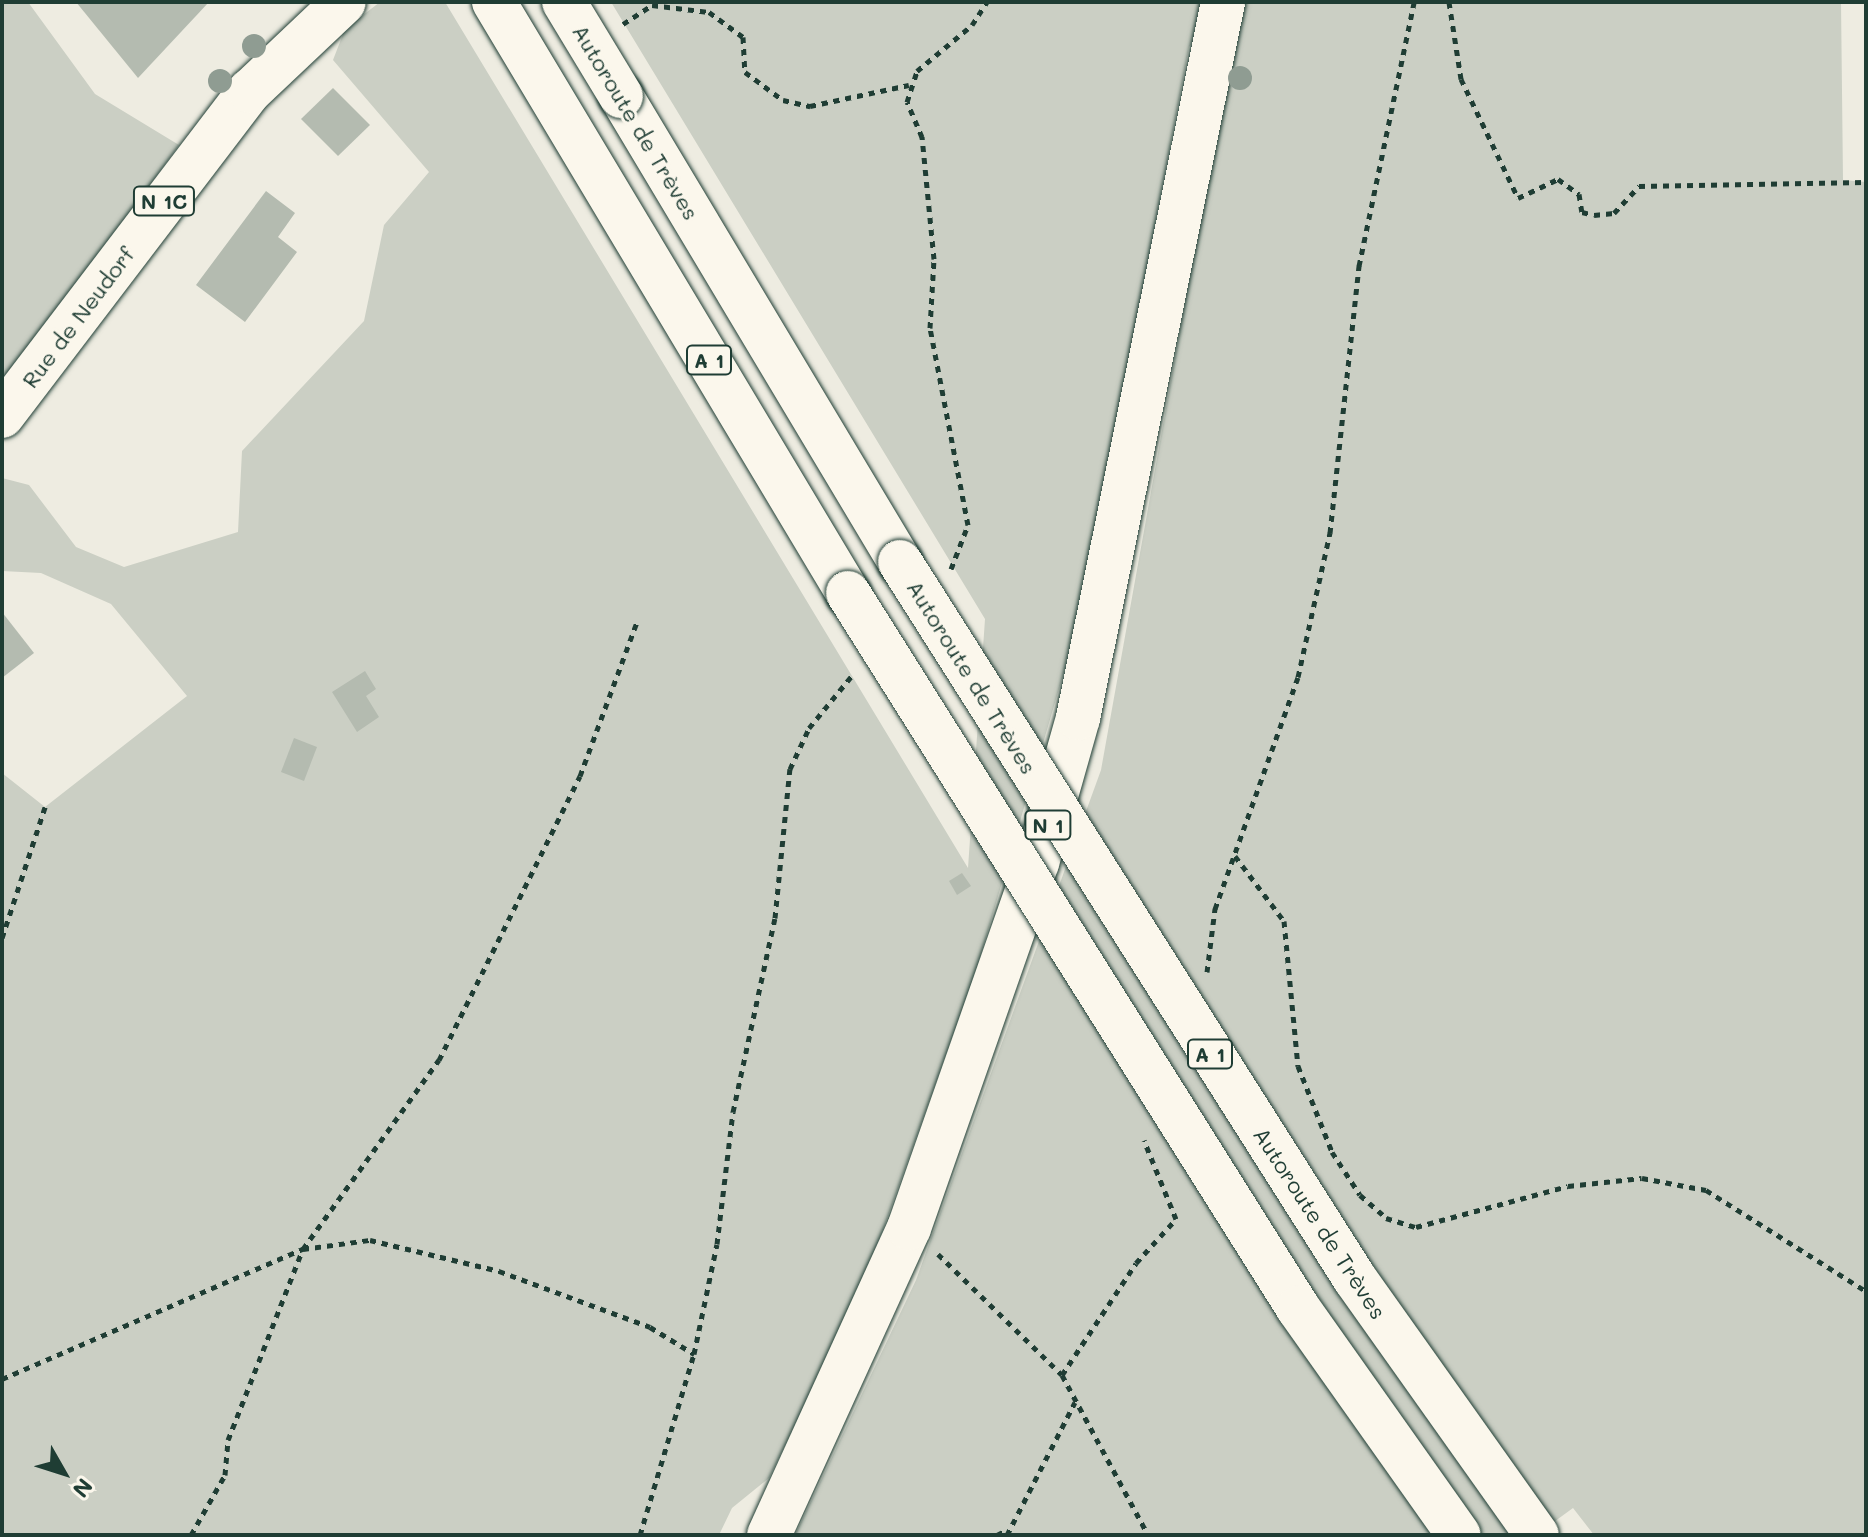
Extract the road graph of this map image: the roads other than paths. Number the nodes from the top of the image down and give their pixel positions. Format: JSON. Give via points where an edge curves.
{"nodes":[{"id":1,"x":344,"y":2,"type":"edge"},
{"id":2,"x":494,"y":2,"type":"edge"},
{"id":3,"x":564,"y":2,"type":"edge"},
{"id":4,"x":1223,"y":2,"type":"edge"},
{"id":5,"x":2,"y":416,"type":"edge"},
{"id":6,"x":769,"y":1535,"type":"edge"},
{"id":7,"x":1459,"y":1535,"type":"edge"},
{"id":8,"x":1537,"y":1535,"type":"edge"}],
"edges":[{"from":1,"to":5,"type":"main road","name":"Rue de Neudorf","number":"N 1C","via":[[250,91]]},
{"from":2,"to":7,"type":"main road","number":"A 1","bridge":true,"via":[[848,593],[1298,1308]]},
{"from":3,"to":8,"type":"main road","name":"Autoroute de Trèves","number":"A 1","bridge":true,"via":[[900,562],[1347,1267]]},
{"from":4,"to":6,"type":"main road","number":"N 1","via":[[1078,718],[976,1050],[909,1228]]}]}
